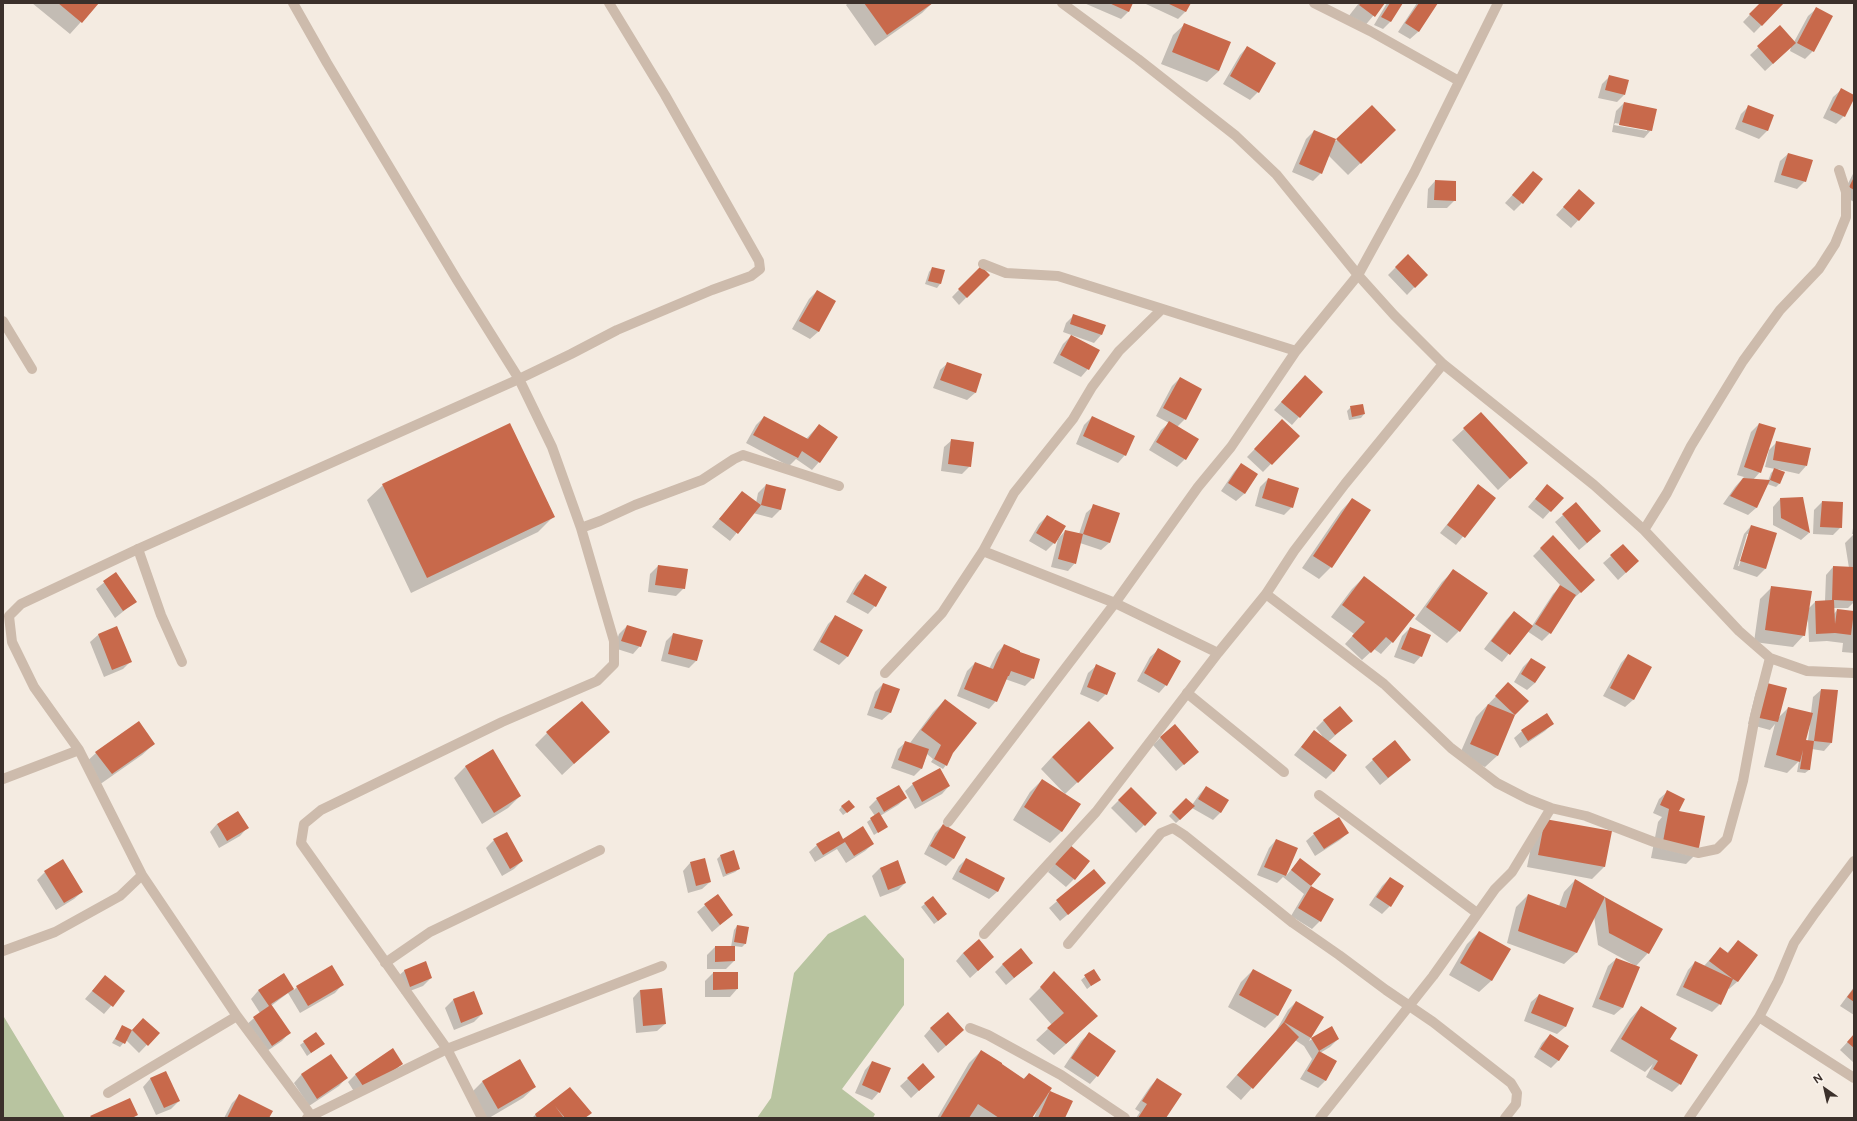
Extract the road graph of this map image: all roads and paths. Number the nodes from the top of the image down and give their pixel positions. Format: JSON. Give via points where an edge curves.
{"nodes":[{"id":1,"x":293,"y":3,"type":"edge"},
{"id":2,"x":609,"y":3,"type":"edge"},
{"id":3,"x":1314,"y":3,"type":"edge"},
{"id":4,"x":1498,"y":3,"type":"edge"},
{"id":5,"x":1068,"y":5,"type":"edge"},
{"id":6,"x":1459,"y":81,"type":"junction"},
{"id":7,"x":1839,"y":170,"type":"dead end"},
{"id":8,"x":983,"y":264,"type":"dead end"},
{"id":9,"x":1358,"y":275,"type":"junction"},
{"id":10,"x":1161,"y":310,"type":"junction"},
{"id":11,"x":3,"y":321,"type":"edge"},
{"id":12,"x":1296,"y":351,"type":"junction"},
{"id":13,"x":1444,"y":364,"type":"junction"},
{"id":14,"x":32,"y":369,"type":"dead end"},
{"id":15,"x":519,"y":379,"type":"junction"},
{"id":16,"x":839,"y":486,"type":"dead end"},
{"id":17,"x":581,"y":528,"type":"junction"},
{"id":18,"x":1644,"y":530,"type":"junction"},
{"id":19,"x":138,"y":548,"type":"junction"},
{"id":20,"x":983,"y":551,"type":"junction"},
{"id":21,"x":1266,"y":594,"type":"junction"},
{"id":22,"x":1115,"y":603,"type":"junction"},
{"id":23,"x":1218,"y":653,"type":"junction"},
{"id":24,"x":1770,"y":658,"type":"junction"},
{"id":25,"x":182,"y":662,"type":"dead end"},
{"id":26,"x":885,"y":673,"type":"dead end"},
{"id":27,"x":1854,"y":673,"type":"edge"},
{"id":28,"x":1188,"y":692,"type":"junction"},
{"id":29,"x":79,"y":750,"type":"junction"},
{"id":30,"x":1284,"y":772,"type":"dead end"},
{"id":31,"x":3,"y":780,"type":"edge"},
{"id":32,"x":1319,"y":795,"type":"dead end"},
{"id":33,"x":1551,"y":808,"type":"junction"},
{"id":34,"x":948,"y":822,"type":"dead end"},
{"id":35,"x":600,"y":850,"type":"dead end"},
{"id":36,"x":1854,"y":861,"type":"edge"},
{"id":37,"x":142,"y":875,"type":"junction"},
{"id":38,"x":1477,"y":913,"type":"junction"},
{"id":39,"x":984,"y":934,"type":"dead end"},
{"id":40,"x":1068,"y":944,"type":"dead end"},
{"id":41,"x":3,"y":951,"type":"edge"},
{"id":42,"x":384,"y":963,"type":"junction"},
{"id":43,"x":662,"y":966,"type":"dead end"},
{"id":44,"x":1410,"y":1006,"type":"junction"},
{"id":45,"x":237,"y":1016,"type":"junction"},
{"id":46,"x":1759,"y":1017,"type":"junction"},
{"id":47,"x":970,"y":1028,"type":"dead end"},
{"id":48,"x":447,"y":1049,"type":"junction"},
{"id":49,"x":1854,"y":1078,"type":"edge"},
{"id":50,"x":108,"y":1093,"type":"dead end"},
{"id":51,"x":311,"y":1117,"type":"edge"},
{"id":52,"x":482,"y":1118,"type":"edge"},
{"id":53,"x":1125,"y":1118,"type":"edge"},
{"id":54,"x":1320,"y":1118,"type":"edge"},
{"id":55,"x":1505,"y":1118,"type":"edge"},
{"id":56,"x":1689,"y":1118,"type":"edge"}],
"edges":[{"from":1,"to":15,"type":"street","via":[[351,104]]},
{"from":2,"to":15,"type":"street","via":[[669,102],[759,261],[760,269],[752,276],[617,330]]},
{"from":3,"to":6,"type":"street"},
{"from":4,"to":6,"type":"street"},
{"from":5,"to":9,"type":"street","via":[[1236,136],[1276,174]]},
{"from":6,"to":9,"type":"street","via":[[1414,173]]},
{"from":7,"to":18,"type":"street","via":[[1846,192],[1846,217],[1835,244],[1819,269],[1780,310],[1743,361]]},
{"from":8,"to":10,"type":"street","via":[[1006,273],[1058,276]]},
{"from":9,"to":12,"type":"street"},
{"from":9,"to":13,"type":"street"},
{"from":10,"to":12,"type":"street"},
{"from":10,"to":20,"type":"street","via":[[1119,351],[1092,387],[1074,419],[1014,492]]},
{"from":11,"to":14,"type":"street"},
{"from":12,"to":22,"type":"street","via":[[1231,447],[1198,487]]},
{"from":13,"to":18,"type":"street","via":[[1594,485]]},
{"from":13,"to":21,"type":"street","via":[[1345,484],[1294,551]]},
{"from":15,"to":17,"type":"street","via":[[552,447]]},
{"from":15,"to":19,"type":"street"},
{"from":16,"to":17,"type":"street","via":[[743,455],[702,480]]},
{"from":17,"to":42,"type":"street","via":[[614,642],[614,664],[597,681],[488,728],[321,810],[304,824],[301,843]]},
{"from":18,"to":24,"type":"street","via":[[1739,631]]},
{"from":19,"to":25,"type":"street","via":[[161,615]]},
{"from":19,"to":29,"type":"street","via":[[21,604],[9,616],[12,642],[34,687]]},
{"from":20,"to":22,"type":"street"},
{"from":20,"to":26,"type":"street","via":[[942,613]]},
{"from":21,"to":23,"type":"street"},
{"from":21,"to":33,"type":"street","via":[[1384,684],[1451,748],[1496,783]]},
{"from":22,"to":23,"type":"street"},
{"from":22,"to":34,"type":"street"},
{"from":23,"to":28,"type":"street"},
{"from":24,"to":27,"type":"street","via":[[1807,671]]},
{"from":24,"to":33,"type":"street","via":[[1755,716],[1743,782],[1726,839],[1717,849],[1698,853],[1654,842],[1586,816]]},
{"from":28,"to":30,"type":"street"},
{"from":28,"to":39,"type":"street","via":[[1096,812]]},
{"from":29,"to":31,"type":"street"},
{"from":29,"to":37,"type":"street"},
{"from":32,"to":38,"type":"street"},
{"from":33,"to":38,"type":"street","via":[[1512,872]]},
{"from":35,"to":42,"type":"street","via":[[430,932]]},
{"from":36,"to":46,"type":"street","via":[[1794,943]]},
{"from":37,"to":41,"type":"street","via":[[120,896],[55,932]]},
{"from":37,"to":45,"type":"street"},
{"from":38,"to":44,"type":"street"},
{"from":40,"to":44,"type":"street","via":[[1151,844],[1161,833],[1173,828],[1293,923]]},
{"from":42,"to":48,"type":"street"},
{"from":43,"to":48,"type":"street"},
{"from":44,"to":54,"type":"street"},
{"from":44,"to":55,"type":"street","via":[[1511,1083],[1517,1093],[1516,1104]]},
{"from":45,"to":50,"type":"street"},
{"from":45,"to":51,"type":"street"},
{"from":46,"to":49,"type":"street"},
{"from":46,"to":56,"type":"street"},
{"from":47,"to":53,"type":"street","via":[[988,1035],[1061,1075]]},
{"from":48,"to":51,"type":"street"},
{"from":48,"to":52,"type":"street"}]}
